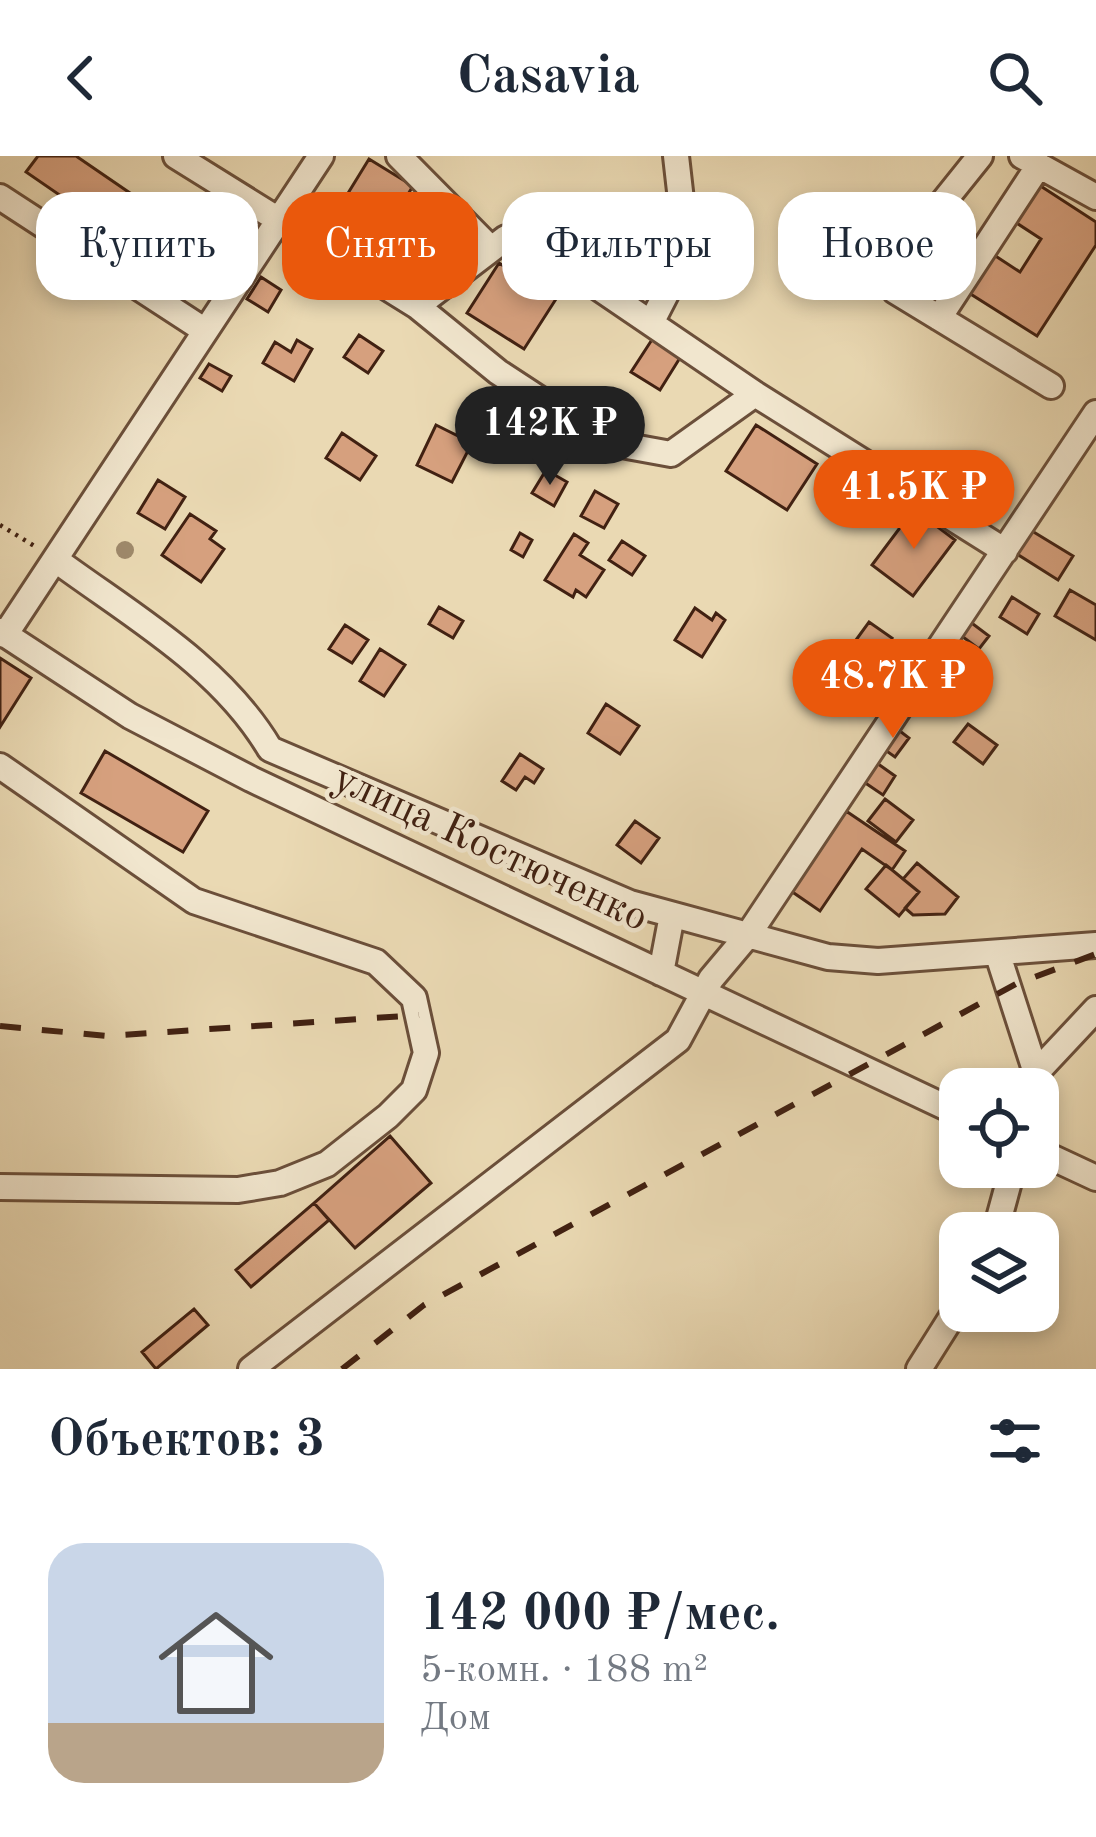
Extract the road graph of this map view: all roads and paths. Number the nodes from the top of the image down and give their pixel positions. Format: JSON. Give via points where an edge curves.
{"nodes":[{"id":1,"x":176,"y":156,"type":"edge"},
{"id":2,"x":321,"y":156,"type":"edge"},
{"id":3,"x":399,"y":156,"type":"edge"},
{"id":4,"x":676,"y":156,"type":"edge"},
{"id":5,"x":980,"y":156,"type":"edge"},
{"id":6,"x":1030,"y":161,"type":"edge"},
{"id":7,"x":1096,"y":196,"type":"edge"},
{"id":8,"x":0,"y":197,"type":"edge"},
{"id":9,"x":279,"y":217,"type":"junction"},
{"id":10,"x":491,"y":249,"type":"junction"},
{"id":11,"x":417,"y":306,"type":"junction"},
{"id":12,"x":939,"y":318,"type":"junction"},
{"id":13,"x":651,"y":323,"type":"junction"},
{"id":14,"x":204,"y":330,"type":"junction"},
{"id":15,"x":1051,"y":386,"type":"dead end"},
{"id":16,"x":755,"y":394,"type":"junction"},
{"id":17,"x":1096,"y":413,"type":"edge"},
{"id":18,"x":0,"y":526,"type":"edge"},
{"id":19,"x":1005,"y":551,"type":"junction"},
{"id":20,"x":56,"y":560,"type":"junction"},
{"id":21,"x":3,"y":633,"type":"edge"},
{"id":22,"x":270,"y":749,"type":"junction"},
{"id":23,"x":0,"y":766,"type":"edge"},
{"id":24,"x":250,"y":779,"type":"junction"},
{"id":25,"x":672,"y":915,"type":"junction"},
{"id":26,"x":748,"y":935,"type":"junction"},
{"id":27,"x":1096,"y":945,"type":"edge"},
{"id":28,"x":998,"y":955,"type":"junction"},
{"id":29,"x":662,"y":974,"type":"junction"},
{"id":30,"x":701,"y":995,"type":"junction"},
{"id":31,"x":1096,"y":1009,"type":"edge"},
{"id":32,"x":1030,"y":1068,"type":"edge"},
{"id":33,"x":1045,"y":1068,"type":"edge"},
{"id":34,"x":939,"y":1104,"type":"edge"},
{"id":35,"x":1059,"y":1161,"type":"edge"},
{"id":36,"x":1096,"y":1178,"type":"edge"},
{"id":37,"x":0,"y":1187,"type":"edge"},
{"id":38,"x":942,"y":1332,"type":"edge"},
{"id":39,"x":251,"y":1369,"type":"edge"},
{"id":40,"x":919,"y":1369,"type":"edge"}],
"edges":[{"from":1,"to":9,"type":"street"},
{"from":2,"to":9,"type":"street"},
{"from":3,"to":10,"type":"street"},
{"from":4,"to":13,"type":"street","via":[[687,253]]},
{"from":5,"to":12,"type":"street","via":[[888,273],[896,291]]},
{"from":6,"to":7,"type":"street"},
{"from":6,"to":12,"type":"street"},
{"from":8,"to":14,"type":"street"},
{"from":9,"to":11,"type":"street"},
{"from":9,"to":14,"type":"street"},
{"from":10,"to":11,"type":"street"},
{"from":10,"to":13,"type":"street","via":[[524,237]]},
{"from":11,"to":16,"type":"street","via":[[498,372],[617,447],[671,454]]},
{"from":12,"to":15,"type":"street"},
{"from":13,"to":16,"type":"street"},
{"from":14,"to":20,"type":"street"},
{"from":16,"to":19,"type":"street"},
{"from":17,"to":19,"type":"street"},
{"from":18,"to":20,"type":"path"},
{"from":19,"to":26,"type":"street"},
{"from":20,"to":21,"type":"street"},
{"from":20,"to":22,"type":"street","via":[[217,680]]},
{"from":21,"to":24,"type":"street","name":"улица Костюченко","via":[[130,716]]},
{"from":22,"to":24,"type":"street"},
{"from":22,"to":25,"type":"street"},
{"from":23,"to":37,"type":"street","via":[[194,901],[376,962],[414,998],[426,1053],[414,1090],[388,1116],[327,1164],[280,1183],[238,1190]]},
{"from":24,"to":29,"type":"street","name":"улица Костюченко"},
{"from":25,"to":26,"type":"street"},
{"from":25,"to":29,"type":"street"},
{"from":26,"to":28,"type":"street","via":[[852,960]]},
{"from":26,"to":30,"type":"street"},
{"from":27,"to":28,"type":"street"},
{"from":28,"to":32,"type":"street"},
{"from":29,"to":30,"type":"street","name":"улица Костюченко"},
{"from":30,"to":34,"type":"street","name":"улица Костюченко"},
{"from":30,"to":39,"type":"street","via":[[662,1057]]},
{"from":31,"to":33,"type":"street"},
{"from":35,"to":36,"type":"street"},
{"from":38,"to":40,"type":"street"}]}
